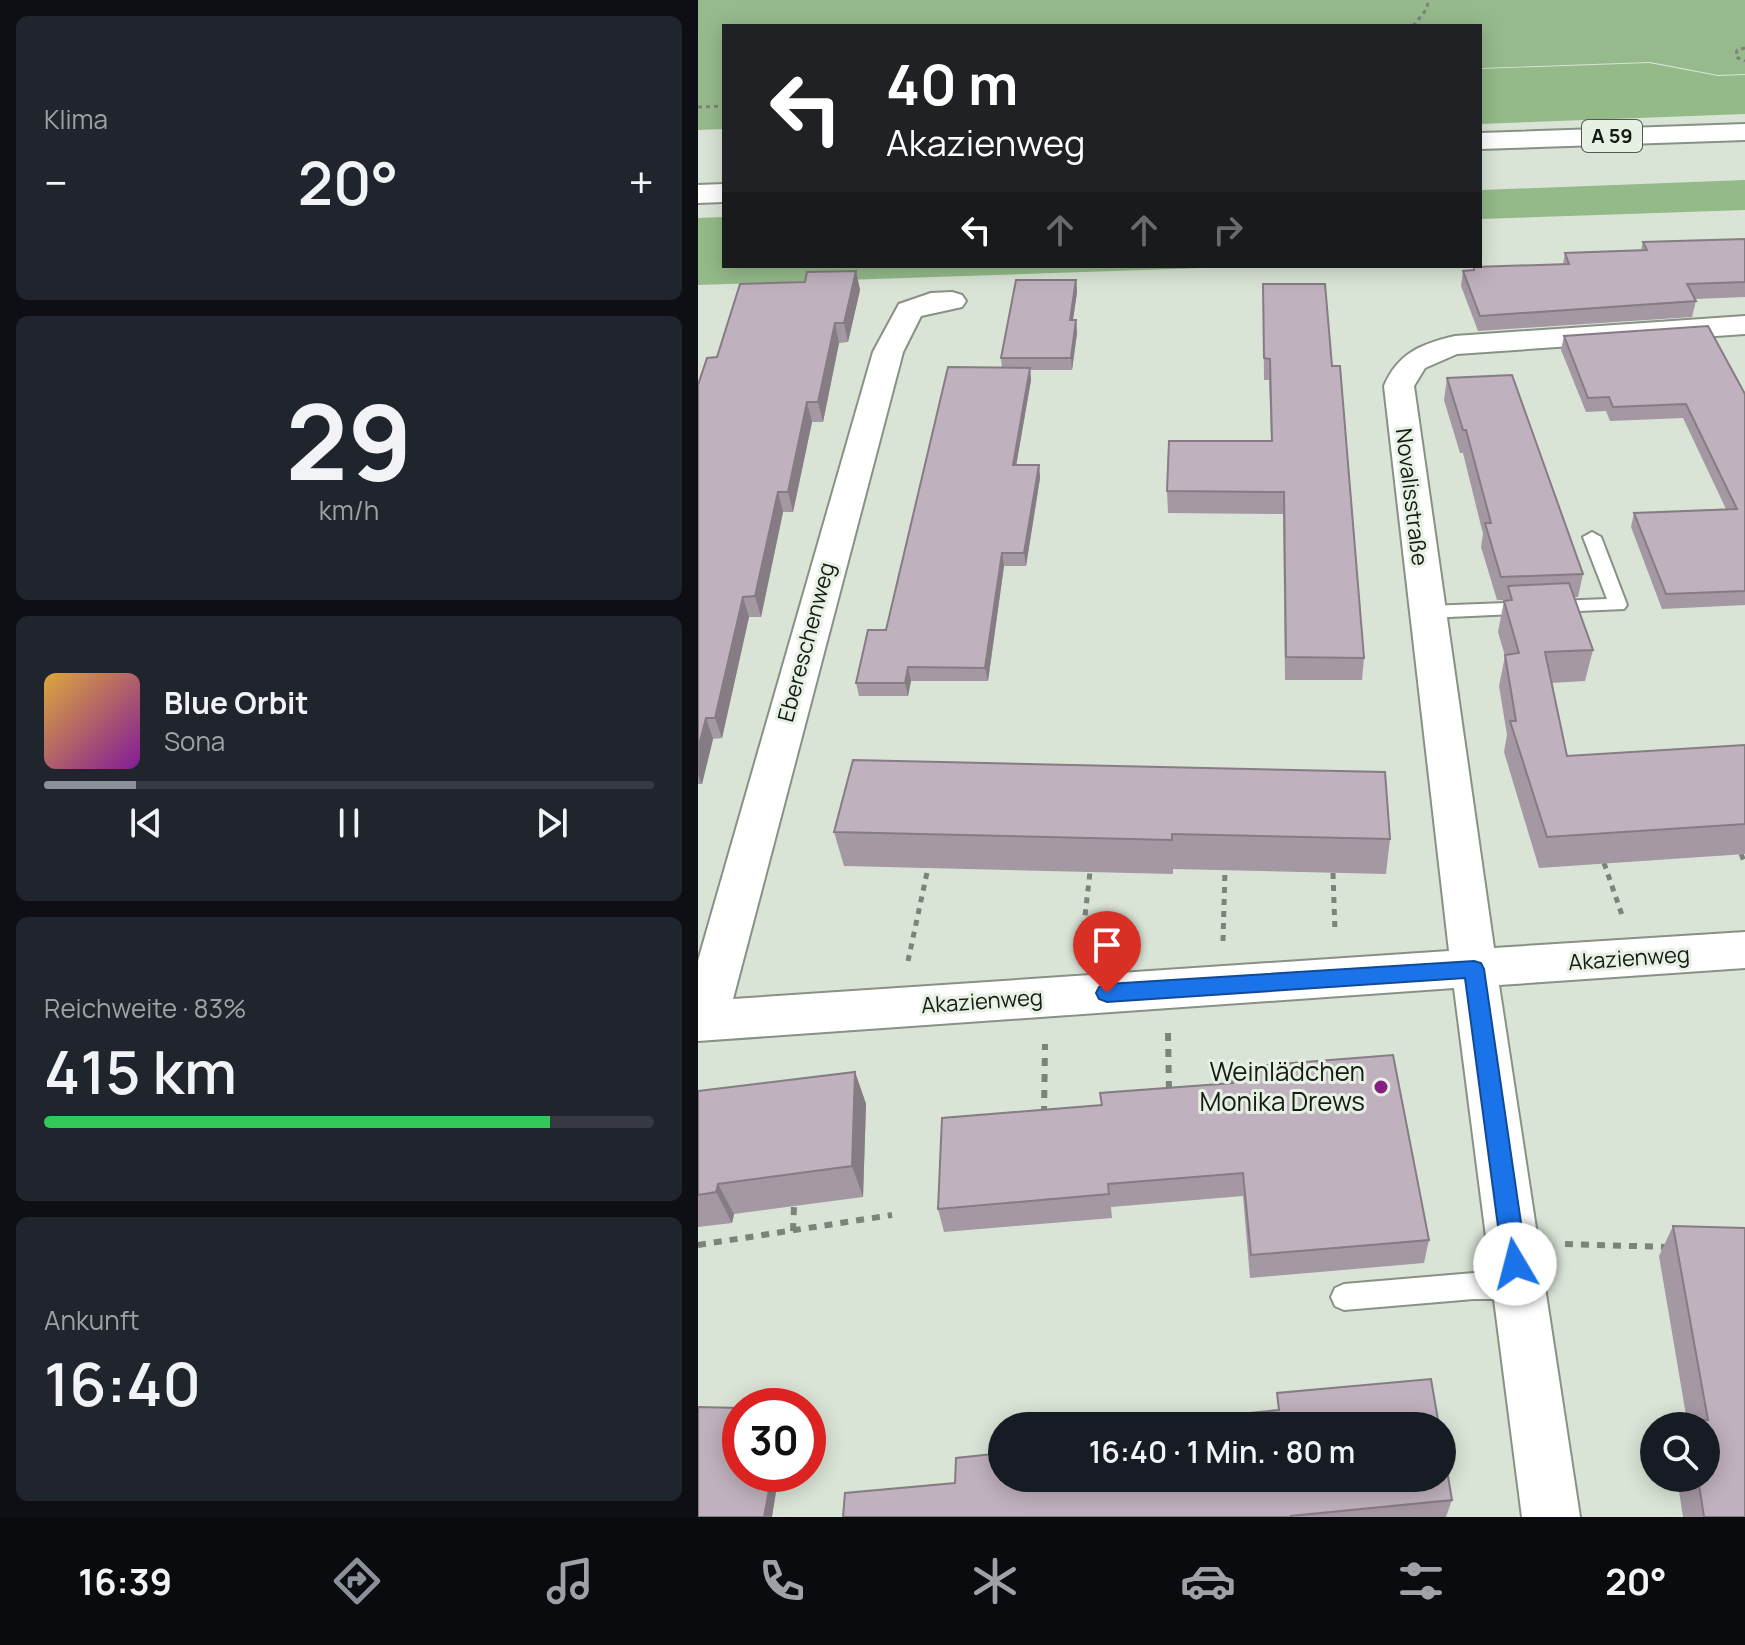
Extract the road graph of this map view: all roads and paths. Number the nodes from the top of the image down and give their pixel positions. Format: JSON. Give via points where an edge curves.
{"nodes":[{"id":1,"x":1429,"y":0,"type":"edge"},
{"id":2,"x":1415,"y":24,"type":"edge"},
{"id":3,"x":1745,"y":48,"type":"edge"},
{"id":4,"x":1745,"y":61,"type":"edge"},
{"id":5,"x":722,"y":106,"type":"edge"},
{"id":6,"x":698,"y":107,"type":"edge"},
{"id":7,"x":1745,"y":132,"type":"edge"},
{"id":8,"x":1482,"y":141,"type":"edge"},
{"id":9,"x":1745,"y":159,"type":"edge"},
{"id":10,"x":1482,"y":167,"type":"edge"},
{"id":11,"x":722,"y":193,"type":"edge"},
{"id":12,"x":698,"y":194,"type":"edge"},
{"id":13,"x":952,"y":301,"type":"dead end"},
{"id":14,"x":1743,"y":329,"type":"edge"},
{"id":15,"x":1592,"y":537,"type":"dead end"},
{"id":16,"x":1427,"y":612,"type":"junction"},
{"id":17,"x":1741,"y":854,"type":"edge"},
{"id":18,"x":1745,"y":863,"type":"edge"},
{"id":19,"x":928,"y":868,"type":"edge"},
{"id":20,"x":1225,"y":870,"type":"edge"},
{"id":21,"x":1090,"y":872,"type":"edge"},
{"id":22,"x":1333,"y":873,"type":"dead end"},
{"id":23,"x":1745,"y":950,"type":"edge"},
{"id":24,"x":1474,"y":969,"type":"junction"},
{"id":25,"x":1336,"y":978,"type":"junction"},
{"id":26,"x":1221,"y":986,"type":"junction"},
{"id":27,"x":1168,"y":989,"type":"junction"},
{"id":28,"x":1061,"y":996,"type":"junction"},
{"id":29,"x":899,"y":1006,"type":"junction"},
{"id":30,"x":701,"y":1021,"type":"edge"},
{"id":31,"x":1169,"y":1097,"type":"edge"},
{"id":32,"x":1044,"y":1119,"type":"edge"},
{"id":33,"x":794,"y":1206,"type":"edge"},
{"id":34,"x":892,"y":1215,"type":"dead end"},
{"id":35,"x":793,"y":1231,"type":"junction"},
{"id":36,"x":698,"y":1245,"type":"edge"},
{"id":37,"x":1683,"y":1248,"type":"edge"},
{"id":38,"x":1515,"y":1264,"type":"junction"},
{"id":39,"x":1344,"y":1297,"type":"dead end"},
{"id":40,"x":1551,"y":1517,"type":"edge"}],
"edges":[{"from":1,"to":2,"type":"path"},
{"from":3,"to":4,"type":"path","via":[[1737,50],[1736,57]]},
{"from":5,"to":6,"type":"path"},
{"from":7,"to":8,"type":"highway","number":"A 59"},
{"from":9,"to":10,"type":"highway","number":"A 59"},
{"from":11,"to":12,"type":"highway"},
{"from":13,"to":30,"type":"street","name":"Ebereschenweg","via":[[909,310],[888,352]]},
{"from":14,"to":16,"type":"street","name":"Novalisstraße","via":[[1455,345],[1420,356],[1405,369],[1399,386]]},
{"from":15,"to":16,"type":"lane","via":[[1618,605]]},
{"from":16,"to":24,"type":"street","name":"Novalisstraße"},
{"from":17,"to":18,"type":"path"},
{"from":19,"to":29,"type":"path"},
{"from":20,"to":26,"type":"path"},
{"from":21,"to":28,"type":"path"},
{"from":22,"to":25,"type":"path"},
{"from":23,"to":24,"type":"street","name":"Akazienweg"},
{"from":24,"to":25,"type":"street","name":"Akazienweg"},
{"from":24,"to":38,"type":"street","name":"Novalisstraße"},
{"from":25,"to":26,"type":"street","name":"Akazienweg"},
{"from":26,"to":27,"type":"street","name":"Akazienweg"},
{"from":27,"to":28,"type":"street","name":"Akazienweg"},
{"from":27,"to":31,"type":"path"},
{"from":28,"to":29,"type":"street","name":"Akazienweg"},
{"from":28,"to":32,"type":"path"},
{"from":29,"to":30,"type":"street","name":"Akazienweg"},
{"from":33,"to":35,"type":"path"},
{"from":34,"to":35,"type":"path"},
{"from":35,"to":36,"type":"path"},
{"from":37,"to":38,"type":"path"},
{"from":38,"to":39,"type":"lane","via":[[1474,1286]]},
{"from":38,"to":40,"type":"street","name":"Novalisstraße"}]}
